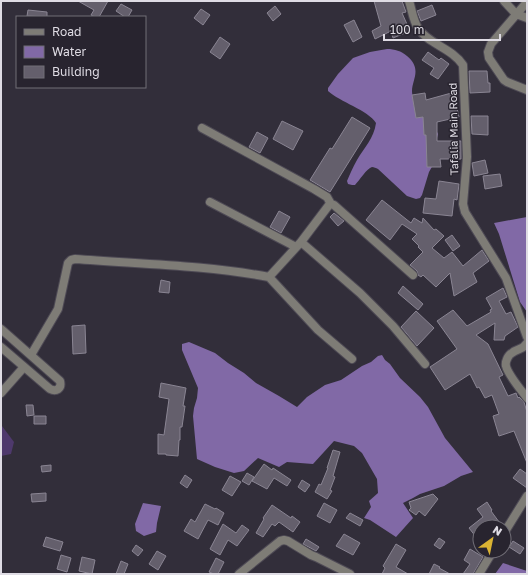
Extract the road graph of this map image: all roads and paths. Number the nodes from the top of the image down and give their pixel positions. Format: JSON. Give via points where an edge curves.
{"nodes":[{"id":1,"x":410,"y":1,"type":"edge"},
{"id":2,"x":504,"y":1,"type":"edge"},
{"id":3,"x":527,"y":2,"type":"edge"},
{"id":4,"x":516,"y":14,"type":"junction"},
{"id":5,"x":527,"y":18,"type":"edge"},
{"id":6,"x":527,"y":90,"type":"edge"},
{"id":7,"x":202,"y":128,"type":"dead end"},
{"id":8,"x":210,"y":202,"type":"dead end"},
{"id":9,"x":331,"y":204,"type":"junction"},
{"id":10,"x":298,"y":245,"type":"junction"},
{"id":11,"x":413,"y":275,"type":"dead end"},
{"id":12,"x":269,"y":277,"type":"junction"},
{"id":13,"x":1,"y":329,"type":"edge"},
{"id":14,"x":527,"y":337,"type":"edge"},
{"id":15,"x":527,"y":343,"type":"edge"},
{"id":16,"x":1,"y":347,"type":"edge"},
{"id":17,"x":31,"y":355,"type":"junction"},
{"id":18,"x":352,"y":359,"type":"dead end"},
{"id":19,"x":425,"y":364,"type":"dead end"},
{"id":20,"x":24,"y":367,"type":"junction"},
{"id":21,"x":1,"y":393,"type":"edge"},
{"id":22,"x":527,"y":398,"type":"edge"},
{"id":23,"x":527,"y":496,"type":"edge"},
{"id":24,"x":512,"y":520,"type":"edge"},
{"id":25,"x":488,"y":559,"type":"edge"},
{"id":26,"x":239,"y":574,"type":"edge"},
{"id":27,"x":350,"y":574,"type":"edge"},
{"id":28,"x":480,"y":574,"type":"edge"}],
"edges":[{"from":1,"to":14,"type":"street","name":"Tafalia Main Road","via":[[418,29],[454,54],[463,65],[467,157],[463,204],[465,212],[506,278]]},
{"from":2,"to":4,"type":"street"},
{"from":3,"to":4,"type":"street"},
{"from":4,"to":5,"type":"street"},
{"from":4,"to":6,"type":"street","via":[[491,44],[488,52],[489,58],[504,80]]},
{"from":7,"to":9,"type":"street","via":[[314,189],[327,197]]},
{"from":8,"to":10,"type":"street"},
{"from":9,"to":10,"type":"street"},
{"from":9,"to":11,"type":"street"},
{"from":10,"to":12,"type":"street"},
{"from":10,"to":19,"type":"street","via":[[366,299]]},
{"from":12,"to":17,"type":"street","via":[[179,266],[71,260],[68,263],[58,309]]},
{"from":12,"to":18,"type":"street","via":[[318,330]]},
{"from":13,"to":17,"type":"street"},
{"from":15,"to":22,"type":"street","via":[[510,354],[506,366]]},
{"from":16,"to":20,"type":"street"},
{"from":17,"to":20,"type":"street","via":[[60,381],[60,388],[54,391],[50,389]]},
{"from":20,"to":21,"type":"street"},
{"from":23,"to":24,"type":"street"},
{"from":25,"to":28,"type":"street"},
{"from":26,"to":27,"type":"street","via":[[284,540]]}]}
